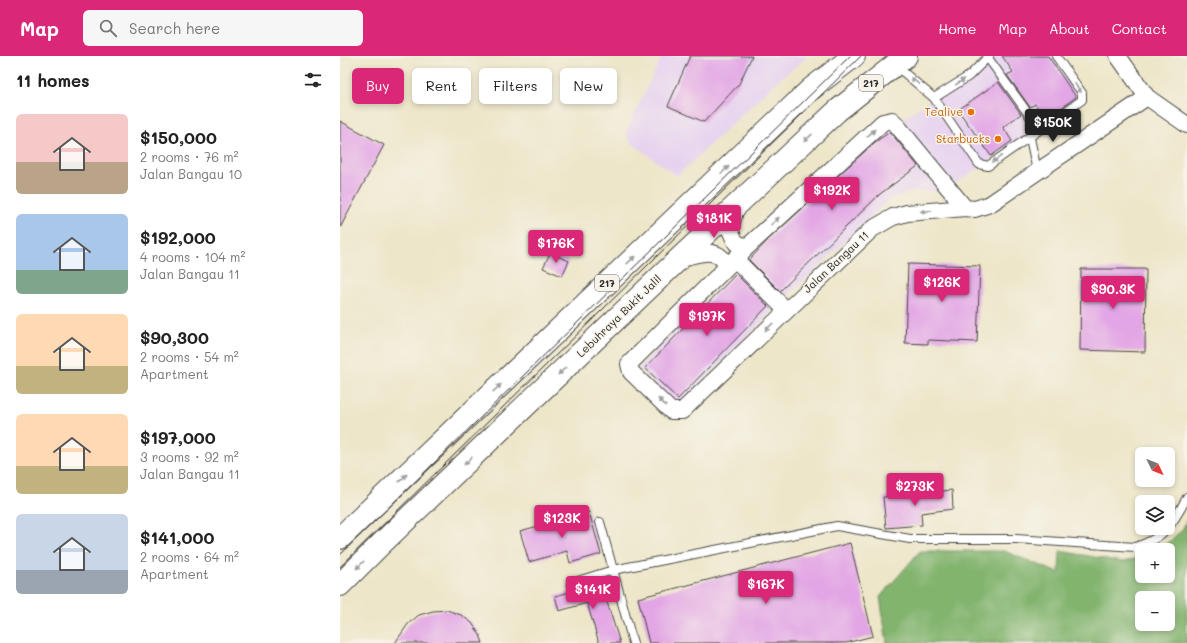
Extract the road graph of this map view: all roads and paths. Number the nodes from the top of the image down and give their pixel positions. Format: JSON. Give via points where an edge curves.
{"nodes":[{"id":1,"x":854,"y":56,"type":"edge"},
{"id":2,"x":1056,"y":56,"type":"edge"},
{"id":3,"x":1118,"y":56,"type":"edge"},
{"id":4,"x":988,"y":57,"type":"edge"},
{"id":5,"x":900,"y":60,"type":"edge"},
{"id":6,"x":1147,"y":97,"type":"junction"},
{"id":7,"x":934,"y":98,"type":"junction"},
{"id":8,"x":1187,"y":125,"type":"edge"},
{"id":9,"x":1040,"y":130,"type":"junction"},
{"id":10,"x":1030,"y":138,"type":"junction"},
{"id":11,"x":1037,"y":171,"type":"junction"},
{"id":12,"x":737,"y":204,"type":"junction"},
{"id":13,"x":965,"y":208,"type":"junction"},
{"id":14,"x":746,"y":247,"type":"junction"},
{"id":15,"x":680,"y":258,"type":"junction"},
{"id":16,"x":731,"y":263,"type":"junction"},
{"id":17,"x":786,"y":310,"type":"junction"},
{"id":18,"x":1187,"y":497,"type":"edge"},
{"id":19,"x":600,"y":522,"type":"dead end"},
{"id":20,"x":340,"y":538,"type":"edge"},
{"id":21,"x":613,"y":570,"type":"junction"},
{"id":22,"x":571,"y":583,"type":"dead end"},
{"id":23,"x":340,"y":585,"type":"edge"},
{"id":24,"x":633,"y":643,"type":"edge"}],
"edges":[{"from":20,"to":1,"type":"highway","number":"217","one_way":true,"via":[[811,89]]},
{"from":2,"to":9,"type":"lane","one_way":true,"via":[[1082,93],[1082,100]]},
{"from":3,"to":6,"type":"street"},
{"from":7,"to":4,"type":"lane","one_way":true,"via":[[969,76]]},
{"from":4,"to":9,"type":"lane"},
{"from":7,"to":5,"type":"lane","one_way":true},
{"from":5,"to":12,"type":"highway","name":"Lebuhraya Bukit Jalil","number":"217","one_way":true,"via":[[837,111]]},
{"from":6,"to":8,"type":"street"},
{"from":6,"to":11,"type":"street"},
{"from":10,"to":7,"type":"lane","one_way":true,"via":[[988,166],[979,164]]},
{"from":9,"to":10,"type":"lane"},
{"from":10,"to":11,"type":"lane"},
{"from":11,"to":13,"type":"street","via":[[990,204],[975,209]]},
{"from":12,"to":14,"type":"street","via":[[730,230],[736,243]]},
{"from":12,"to":15,"type":"highway","name":"Lebuhraya Bukit Jalil","number":"217"},
{"from":14,"to":13,"type":"street","name":"Jalan Bangau 11","one_way":true,"via":[[883,122],[892,120]]},
{"from":13,"to":17,"type":"street","name":"Jalan Bangau 11","one_way":true,"via":[[907,213],[893,217],[872,229]]},
{"from":14,"to":16,"type":"street","name":"Jalan Bangau 11"},
{"from":15,"to":16,"type":"street","via":[[708,252]]},
{"from":15,"to":23,"type":"highway","name":"Lebuhraya Bukit Jalil","number":"217","one_way":true},
{"from":16,"to":17,"type":"street"},
{"from":17,"to":16,"type":"street","name":"Jalan Bangau 11","one_way":true,"via":[[682,411],[671,411],[631,372],[629,364]]},
{"from":18,"to":21,"type":"lane","via":[[1176,519],[1164,533],[1149,543],[1135,547],[1016,538],[910,539],[838,526]]},
{"from":19,"to":21,"type":"lane"},
{"from":21,"to":22,"type":"lane"},
{"from":21,"to":24,"type":"lane"}]}
